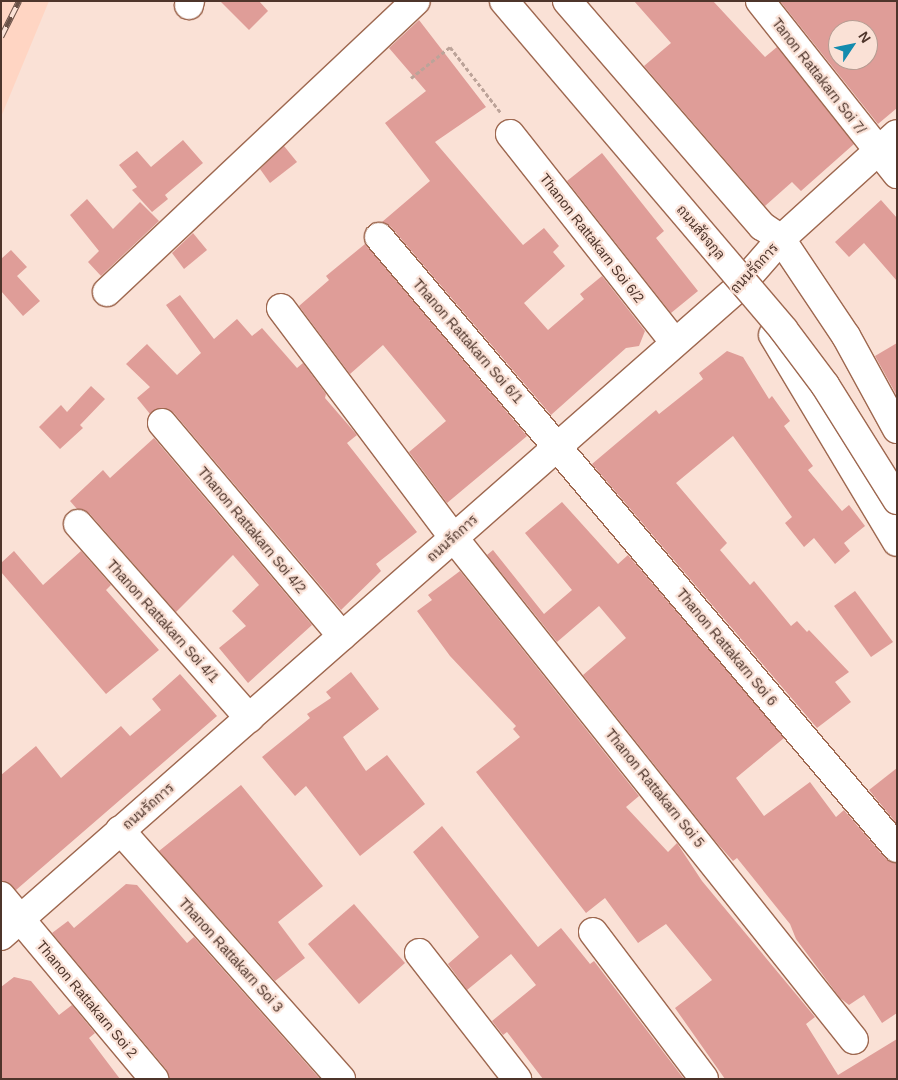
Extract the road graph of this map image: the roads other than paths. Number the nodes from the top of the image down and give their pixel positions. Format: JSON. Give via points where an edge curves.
{"nodes":[{"id":1,"x":416,"y":1,"type":"edge"},
{"id":2,"x":504,"y":1,"type":"edge"},
{"id":3,"x":567,"y":1,"type":"edge"},
{"id":4,"x":760,"y":1,"type":"edge"},
{"id":5,"x":510,"y":134,"type":"road end"},
{"id":6,"x":887,"y":143,"type":"edge"},
{"id":7,"x":897,"y":174,"type":"edge"},
{"id":8,"x":379,"y":236,"type":"dead end"},
{"id":9,"x":781,"y":239,"type":"junction"},
{"id":10,"x":740,"y":286,"type":"junction"},
{"id":11,"x":107,"y":292,"type":"dead end"},
{"id":12,"x":281,"y":308,"type":"dead end"},
{"id":13,"x":674,"y":342,"type":"junction"},
{"id":14,"x":162,"y":423,"type":"dead end"},
{"id":15,"x":897,"y":429,"type":"edge"},
{"id":16,"x":558,"y":445,"type":"junction"},
{"id":17,"x":897,"y":500,"type":"edge"},
{"id":18,"x":78,"y":524,"type":"dead end"},
{"id":19,"x":453,"y":537,"type":"junction"},
{"id":20,"x":897,"y":542,"type":"edge"},
{"id":21,"x":342,"y":636,"type":"junction"},
{"id":22,"x":249,"y":718,"type":"junction"},
{"id":23,"x":120,"y":830,"type":"junction"},
{"id":24,"x":897,"y":848,"type":"edge"},
{"id":25,"x":1,"y":896,"type":"edge"},
{"id":26,"x":11,"y":928,"type":"edge"},
{"id":27,"x":593,"y":932,"type":"dead end"},
{"id":28,"x":419,"y":953,"type":"dead end"},
{"id":29,"x":854,"y":1040,"type":"dead end"},
{"id":30,"x":154,"y":1079,"type":"edge"},
{"id":31,"x":342,"y":1079,"type":"edge"},
{"id":32,"x":517,"y":1079,"type":"edge"},
{"id":33,"x":704,"y":1079,"type":"edge"}],
"edges":[{"from":1,"to":11,"type":"street"},
{"from":2,"to":17,"type":"street","name":"ถนนสัจจกุล","bridge":true,"via":[[783,329],[826,385]]},
{"from":3,"to":9,"type":"street","via":[[762,226]]},
{"from":4,"to":6,"type":"street","name":"Tanon Rattakarn Soi 7/"},
{"from":5,"to":13,"type":"street","name":"Thanon Rattakarn Soi 6/2"},
{"from":6,"to":7,"type":"street","name":"Tanon Rattakarn Soi 7/"},
{"from":6,"to":9,"type":"street","name":"ถนนรัถการ"},
{"from":8,"to":16,"type":"street","name":"Thanon Rattakarn Soi 6/1"},
{"from":9,"to":10,"type":"street","name":"ถนนรัถการ"},
{"from":9,"to":15,"type":"street","via":[[846,336]]},
{"from":10,"to":13,"type":"street","name":"ถนนรัถการ"},
{"from":10,"to":20,"type":"street","via":[[800,376]]},
{"from":12,"to":19,"type":"street","name":"Thanon Rattakarn Soi 5"},
{"from":13,"to":16,"type":"street","name":"ถนนรัถการ"},
{"from":14,"to":21,"type":"street","name":"Thanon Rattakarn Soi 4/2"},
{"from":16,"to":19,"type":"street","name":"ถนนรัถการ"},
{"from":16,"to":24,"type":"street","name":"Thanon Rattakarn Soi 6"},
{"from":18,"to":22,"type":"street","name":"Thanon Rattakarn Soi 4/1"},
{"from":19,"to":21,"type":"street","name":"ถนนรัถการ"},
{"from":19,"to":29,"type":"street","name":"Thanon Rattakarn Soi 5"},
{"from":21,"to":22,"type":"street","name":"ถนนรัถการ"},
{"from":22,"to":23,"type":"street","name":"ถนนรัถการ"},
{"from":23,"to":26,"type":"street","name":"ถนนรัถการ"},
{"from":23,"to":31,"type":"street","name":"Thanon Rattakarn Soi 3"},
{"from":25,"to":26,"type":"street","name":"Thanon Rattakarn Soi 2"},
{"from":26,"to":30,"type":"street","name":"Thanon Rattakarn Soi 2"},
{"from":27,"to":33,"type":"street"},
{"from":28,"to":32,"type":"street"}]}
